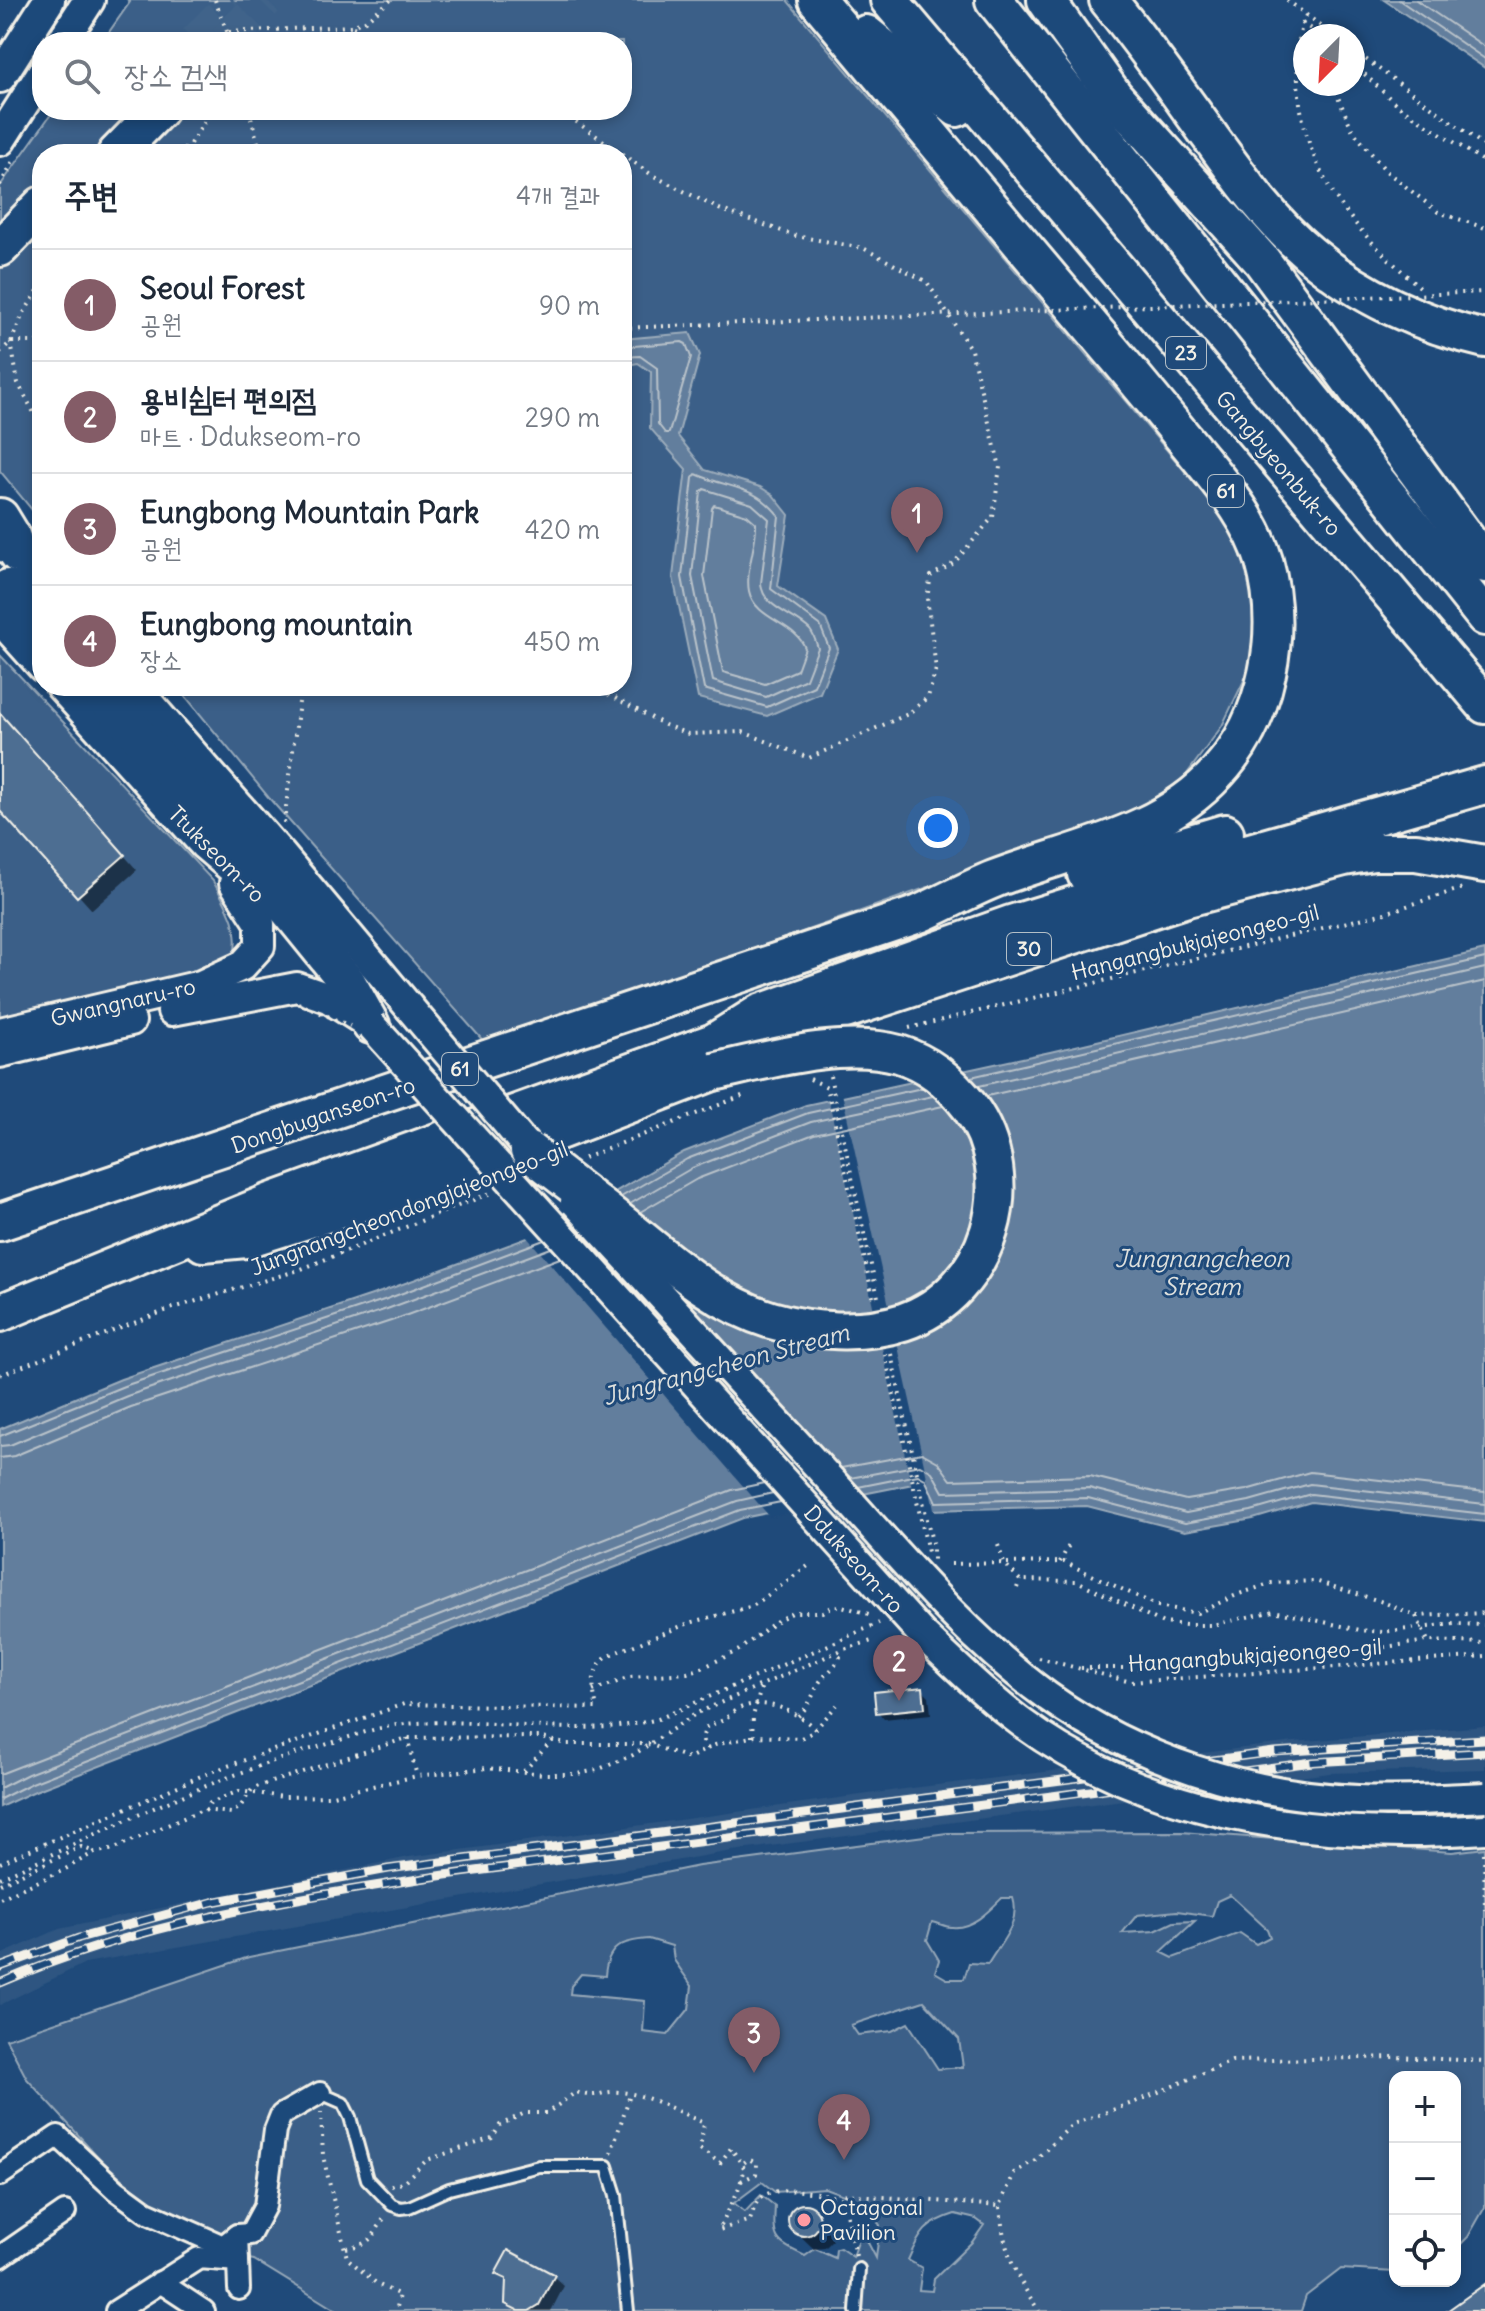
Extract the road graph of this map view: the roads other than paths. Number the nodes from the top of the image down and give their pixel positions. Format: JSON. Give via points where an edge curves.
{"nodes":[{"id":1,"x":49,"y":0,"type":"edge"},
{"id":2,"x":89,"y":0,"type":"edge"},
{"id":3,"x":817,"y":0,"type":"edge"},
{"id":4,"x":825,"y":0,"type":"edge"},
{"id":5,"x":889,"y":0,"type":"edge"},
{"id":6,"x":994,"y":0,"type":"edge"},
{"id":7,"x":1046,"y":0,"type":"edge"},
{"id":8,"x":1108,"y":0,"type":"edge"},
{"id":9,"x":68,"y":32,"type":"edge"},
{"id":10,"x":0,"y":77,"type":"edge"},
{"id":11,"x":32,"y":90,"type":"edge"},
{"id":12,"x":122,"y":120,"type":"edge"},
{"id":13,"x":149,"y":120,"type":"edge"},
{"id":14,"x":0,"y":140,"type":"edge"},
{"id":15,"x":100,"y":144,"type":"edge"},
{"id":16,"x":126,"y":144,"type":"edge"},
{"id":17,"x":1023,"y":161,"type":"junction"},
{"id":18,"x":32,"y":215,"type":"edge"},
{"id":19,"x":32,"y":240,"type":"edge"},
{"id":20,"x":0,"y":248,"type":"edge"},
{"id":21,"x":0,"y":273,"type":"edge"},
{"id":22,"x":1485,"y":339,"type":"edge"},
{"id":23,"x":6,"y":535,"type":"edge"},
{"id":24,"x":1485,"y":564,"type":"edge"},
{"id":25,"x":17,"y":597,"type":"edge"},
{"id":26,"x":32,"y":615,"type":"edge"},
{"id":27,"x":1485,"y":617,"type":"edge"},
{"id":28,"x":32,"y":639,"type":"edge"},
{"id":29,"x":69,"y":696,"type":"edge"},
{"id":30,"x":104,"y":696,"type":"edge"},
{"id":31,"x":143,"y":696,"type":"edge"},
{"id":32,"x":1485,"y":705,"type":"edge"},
{"id":33,"x":1485,"y":760,"type":"edge"},
{"id":34,"x":1485,"y":785,"type":"edge"},
{"id":35,"x":204,"y":845,"type":"junction"},
{"id":36,"x":1480,"y":875,"type":"edge"},
{"id":37,"x":919,"y":914,"type":"junction"},
{"id":38,"x":409,"y":1007,"type":"joint"},
{"id":39,"x":371,"y":1025,"type":"junction"},
{"id":40,"x":0,"y":1032,"type":"edge"},
{"id":41,"x":0,"y":1053,"type":"edge"},
{"id":42,"x":714,"y":1057,"type":"junction"},
{"id":43,"x":529,"y":1151,"type":"junction"},
{"id":44,"x":0,"y":1222,"type":"edge"},
{"id":45,"x":0,"y":1313,"type":"edge"},
{"id":46,"x":1485,"y":1797,"type":"edge"},
{"id":47,"x":1484,"y":1841,"type":"edge"},
{"id":48,"x":320,"y":2093,"type":"joint"},
{"id":49,"x":0,"y":2175,"type":"edge"},
{"id":50,"x":65,"y":2212,"type":"dead end"},
{"id":51,"x":237,"y":2235,"type":"junction"},
{"id":52,"x":0,"y":2257,"type":"edge"},
{"id":53,"x":238,"y":2261,"type":"junction"},
{"id":54,"x":859,"y":2269,"type":"road end"},
{"id":55,"x":160,"y":2282,"type":"junction"},
{"id":56,"x":239,"y":2289,"type":"dead end"},
{"id":57,"x":116,"y":2311,"type":"edge"},
{"id":58,"x":204,"y":2311,"type":"edge"},
{"id":59,"x":628,"y":2311,"type":"edge"},
{"id":60,"x":856,"y":2311,"type":"edge"}],
"edges":[{"from":1,"to":10,"type":"main road"},
{"from":2,"to":9,"type":"main road"},
{"from":3,"to":37,"type":"highway","number":"61","via":[[1226,490],[1251,527],[1271,595],[1268,669],[1257,707],[1240,742],[1192,796],[1128,834],[994,879]]},
{"from":4,"to":17,"type":"highway"},
{"from":5,"to":17,"type":"highway","name":"Gangbyeonbuk-ro","number":"23"},
{"from":6,"to":27,"type":"highway"},
{"from":7,"to":24,"type":"highway","via":[[1114,96],[1262,261]]},
{"from":8,"to":22,"type":"highway","via":[[1250,192],[1309,254],[1354,286],[1409,314]]},
{"from":11,"to":14,"type":"main road"},
{"from":12,"to":15,"type":"highway"},
{"from":13,"to":16,"type":"highway"},
{"from":17,"to":32,"type":"highway","name":"Gangbyeonbuk-ro","number":"23"},
{"from":18,"to":20,"type":"highway"},
{"from":19,"to":21,"type":"highway"},
{"from":23,"to":25,"type":"main road"},
{"from":25,"to":26,"type":"highway"},
{"from":25,"to":28,"type":"main road"},
{"from":29,"to":35,"type":"main road","name":"Ttukseom-ro"},
{"from":30,"to":39,"type":"highway","via":[[347,982]]},
{"from":31,"to":38,"type":"main road","name":"Ttukseom-ro"},
{"from":33,"to":37,"type":"highway","via":[[1004,900]]},
{"from":34,"to":42,"type":"highway","via":[[1011,924],[760,1013]]},
{"from":35,"to":39,"type":"main road","name":"Ttukseom-ro","via":[[244,879]]},
{"from":35,"to":40,"type":"main road","name":"Gwangnaru-ro","via":[[260,923],[260,946],[242,966],[201,985]]},
{"from":36,"to":42,"type":"highway","number":"30","via":[[1416,852],[1344,857],[1173,902]]},
{"from":37,"to":44,"type":"highway","name":"Dongbuganseon-ro","number":"61"},
{"from":38,"to":43,"type":"main road","name":"Ddukseom-ro","bridge":true},
{"from":39,"to":41,"type":"main road","name":"Gwangnaru-ro","via":[[328,998],[297,987]]},
{"from":39,"to":47,"type":"main road","name":"Ddukseom-ro","bridge":true,"via":[[922,1634],[1021,1722],[1096,1767],[1216,1813],[1301,1829]]},
{"from":42,"to":43,"type":"highway","bridge":true,"via":[[876,1050],[918,1062],[952,1085],[984,1129],[997,1181],[989,1234],[953,1292],[922,1314],[882,1327],[841,1330],[772,1320],[730,1303],[690,1278]]},
{"from":42,"to":45,"type":"highway","via":[[426,1182],[246,1239],[170,1245]]},
{"from":43,"to":46,"type":"main road","name":"Ddukseom-ro","bridge":true,"via":[[913,1571],[991,1650],[1047,1696],[1162,1757],[1258,1787],[1356,1800]]},
{"from":48,"to":51,"type":"street","via":[[281,2115],[265,2206],[250,2234]]},
{"from":48,"to":59,"type":"lane","via":[[343,2103],[367,2179],[392,2205],[409,2207],[449,2189],[539,2166],[607,2166],[616,2195]]},
{"from":49,"to":51,"type":"street","via":[[58,2136],[146,2212],[223,2246]]},
{"from":50,"to":52,"type":"street"},
{"from":51,"to":53,"type":"street"},
{"from":53,"to":55,"type":"street","via":[[199,2258]]},
{"from":53,"to":56,"type":"street"},
{"from":54,"to":60,"type":"lane"},
{"from":55,"to":57,"type":"street"},
{"from":55,"to":58,"type":"street"}]}
